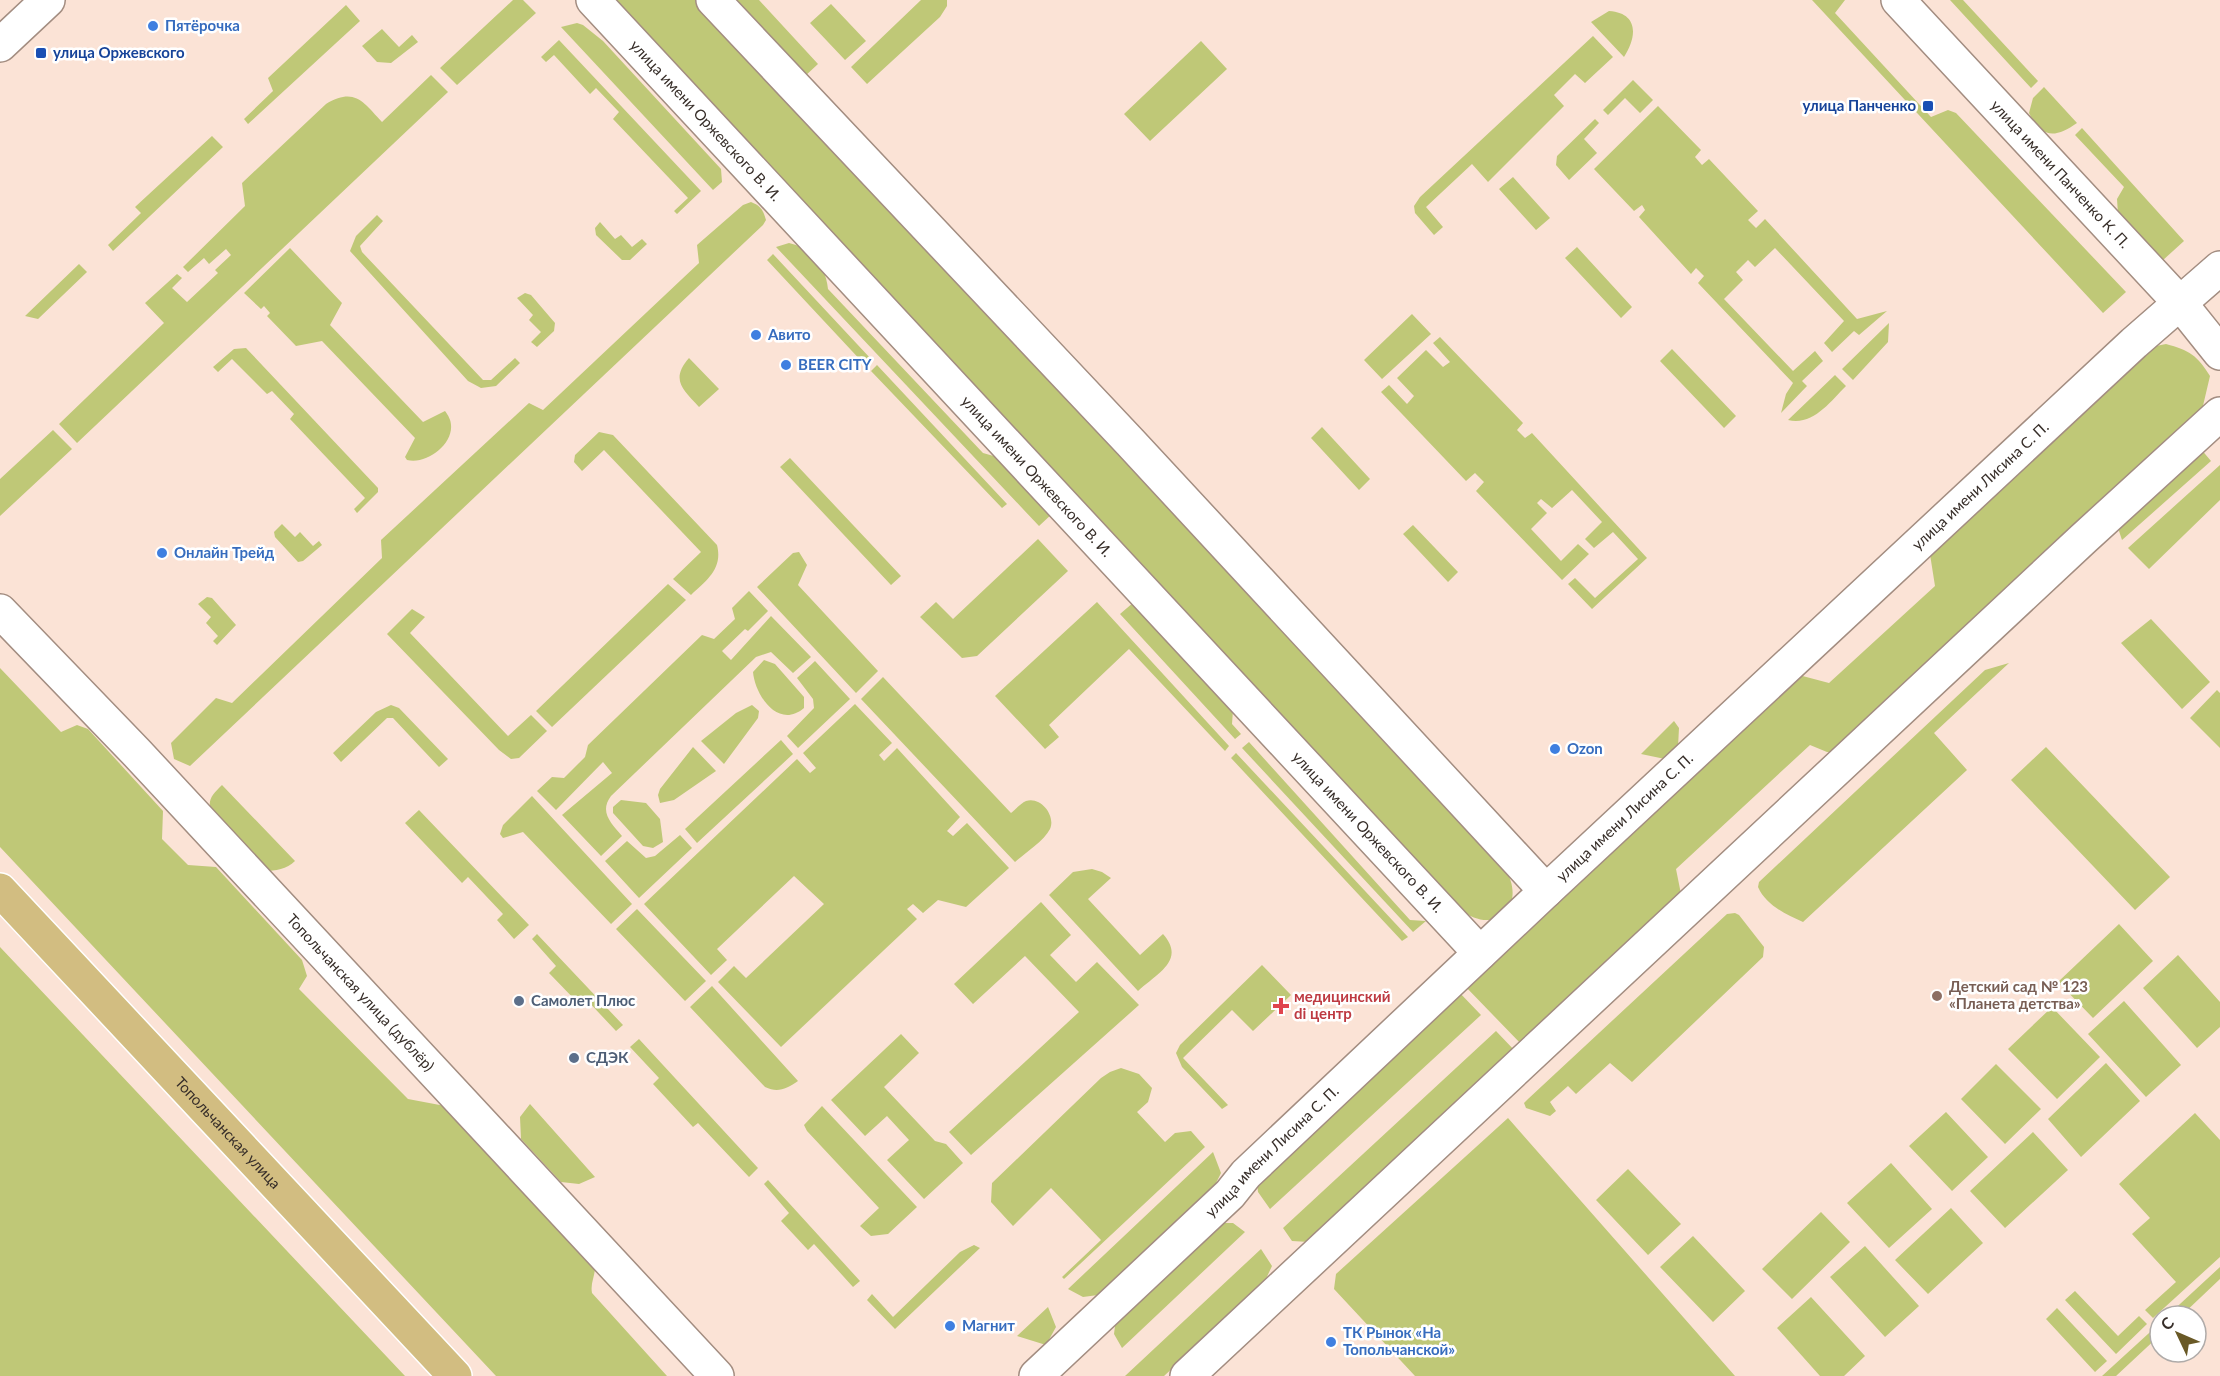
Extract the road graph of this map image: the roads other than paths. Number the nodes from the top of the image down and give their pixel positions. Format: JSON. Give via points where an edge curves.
{"nodes":[{"id":1,"x":48,"y":0,"type":"edge"},
{"id":2,"x":593,"y":0,"type":"edge"},
{"id":3,"x":713,"y":0,"type":"edge"},
{"id":4,"x":1898,"y":0,"type":"edge"},
{"id":5,"x":0,"y":45,"type":"edge"},
{"id":6,"x":2220,"y":268,"type":"edge"},
{"id":7,"x":2180,"y":303,"type":"junction"},
{"id":8,"x":2220,"y":353,"type":"edge"},
{"id":9,"x":2220,"y":414,"type":"edge"},
{"id":10,"x":0,"y":611,"type":"edge"},
{"id":11,"x":0,"y":890,"type":"edge"},
{"id":12,"x":1546,"y":891,"type":"junction"},
{"id":13,"x":1480,"y":953,"type":"junction"},
{"id":14,"x":455,"y":1376,"type":"edge"},
{"id":15,"x":717,"y":1376,"type":"edge"},
{"id":16,"x":1036,"y":1376,"type":"edge"},
{"id":17,"x":1187,"y":1376,"type":"edge"}],
"edges":[{"from":1,"to":5,"type":"street"},
{"from":2,"to":13,"type":"street","name":"улица имени Оржевского В. И."},
{"from":3,"to":12,"type":"street"},
{"from":4,"to":7,"type":"street","name":"улица имени Панченко К. П."},
{"from":6,"to":7,"type":"street","name":"улица имени Лисина С. П."},
{"from":7,"to":8,"type":"street","name":"улица имени Панченко К. П."},
{"from":7,"to":12,"type":"street","name":"улица имени Лисина С. П."},
{"from":9,"to":17,"type":"street"},
{"from":10,"to":15,"type":"street","name":"Топольчанская улица (дублёр)","via":[[144,760]]},
{"from":11,"to":14,"type":"main road","name":"Топольчанская улица"},
{"from":12,"to":13,"type":"street","name":"улица имени Лисина С. П."},
{"from":13,"to":16,"type":"street","name":"улица имени Лисина С. П."}]}
